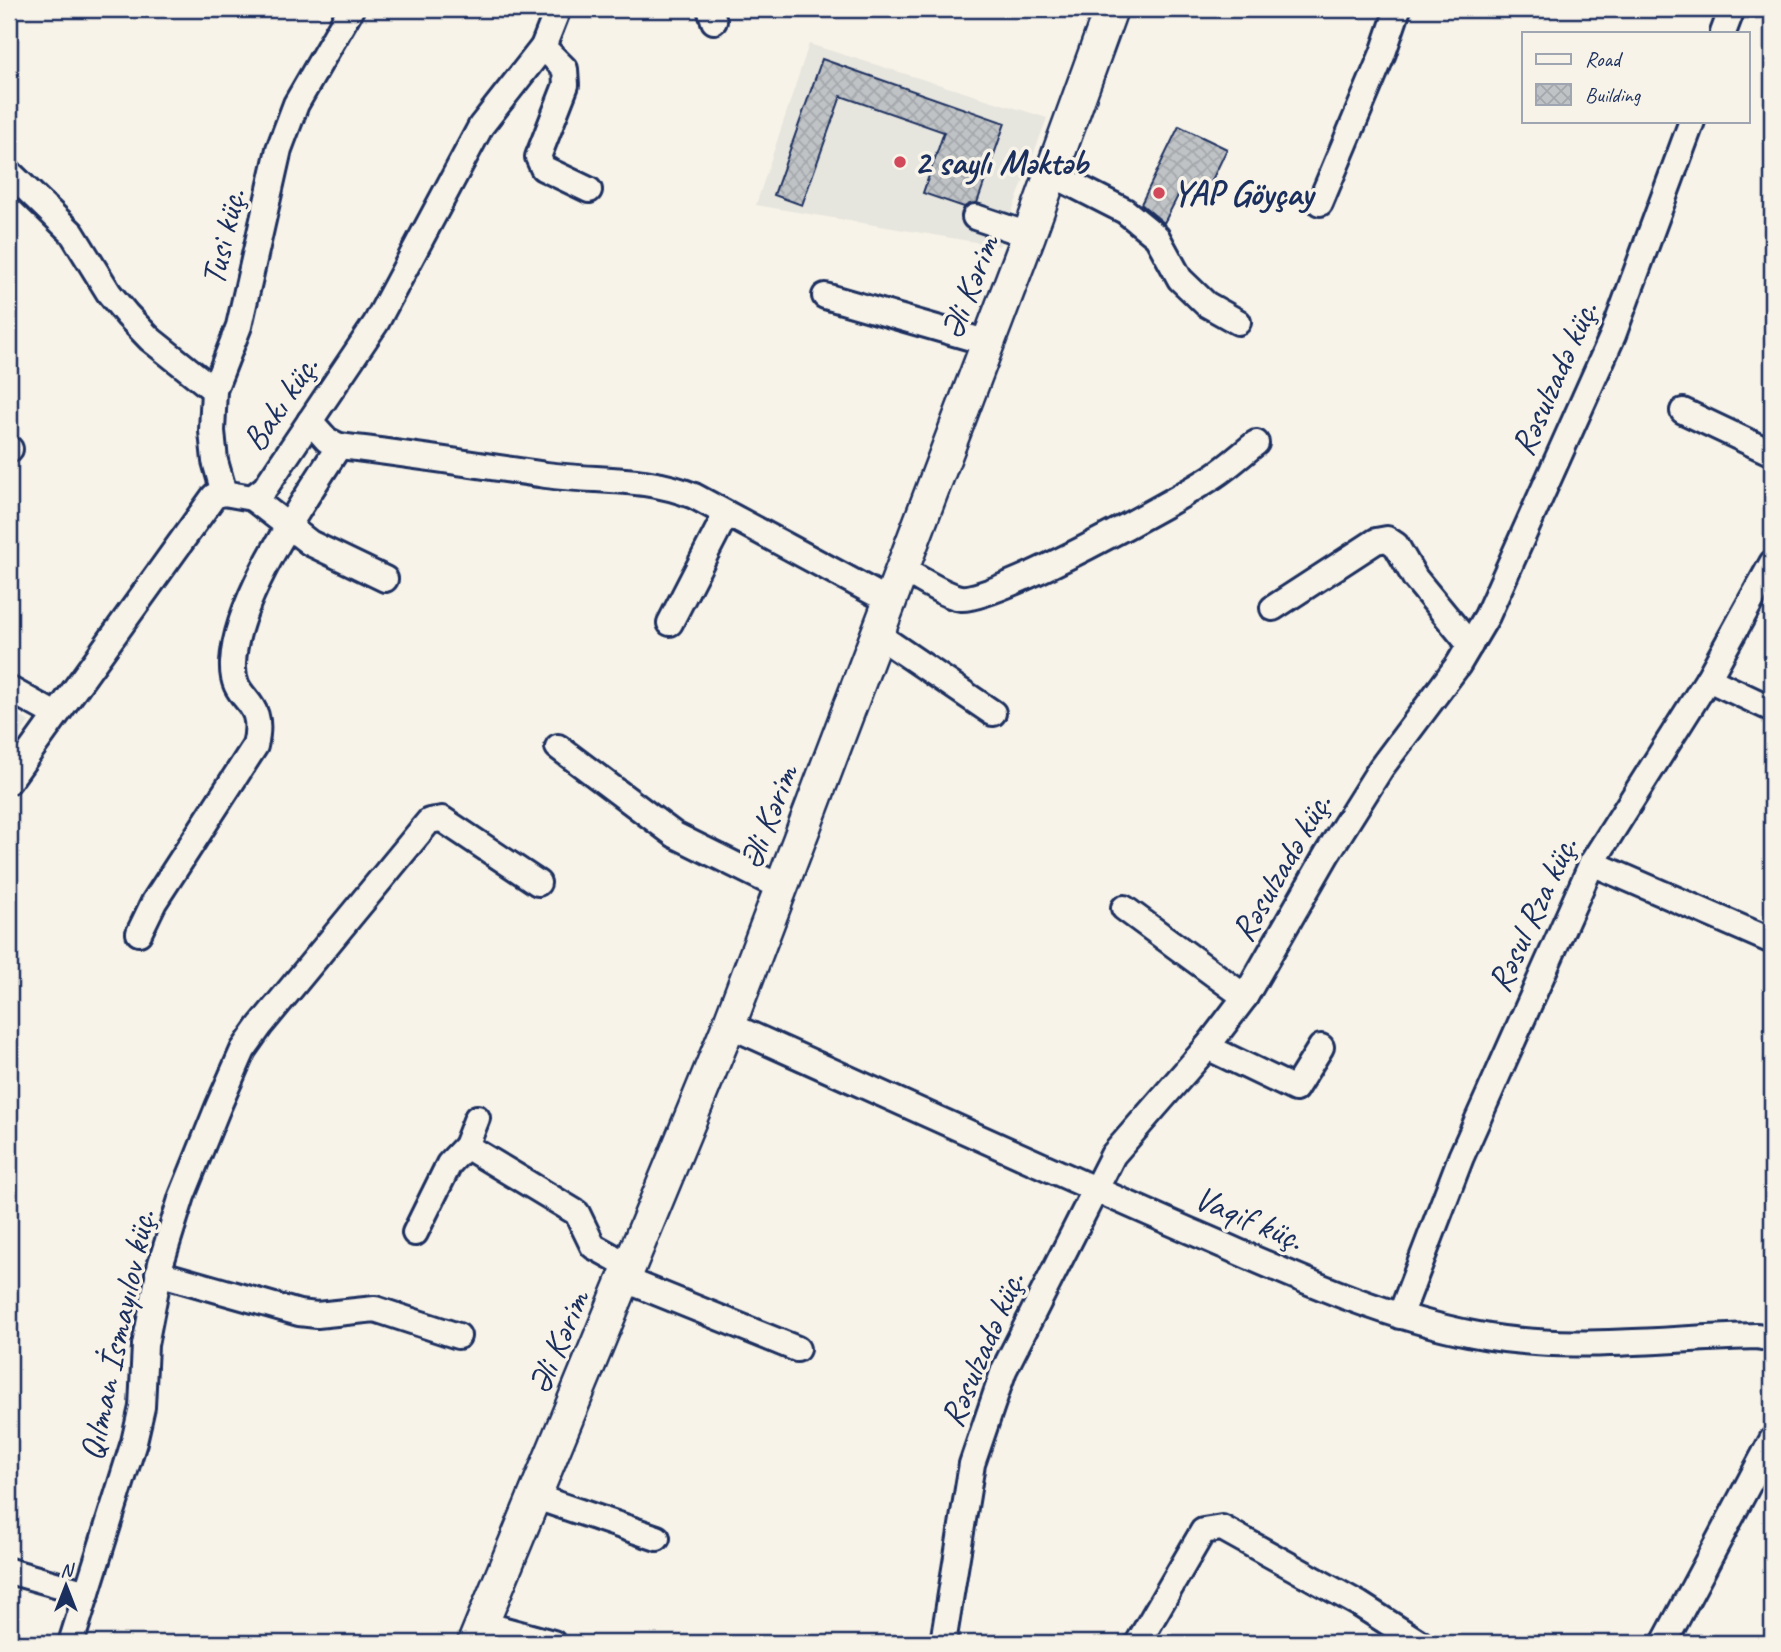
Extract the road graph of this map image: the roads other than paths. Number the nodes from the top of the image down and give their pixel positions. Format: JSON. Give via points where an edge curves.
{"nodes":[{"id":1,"x":351,"y":9,"type":"edge"},
{"id":2,"x":558,"y":9,"type":"edge"},
{"id":3,"x":1111,"y":9,"type":"edge"},
{"id":4,"x":1398,"y":9,"type":"edge"},
{"id":5,"x":1732,"y":9,"type":"edge"},
{"id":6,"x":1723,"y":32,"type":"edge"},
{"id":7,"x":543,"y":47,"type":"junction"},
{"id":8,"x":1692,"y":122,"type":"edge"},
{"id":9,"x":9,"y":172,"type":"edge"},
{"id":10,"x":1052,"y":174,"type":"junction"},
{"id":11,"x":589,"y":190,"type":"dead end"},
{"id":12,"x":1320,"y":202,"type":"dead end"},
{"id":13,"x":975,"y":217,"type":"dead end"},
{"id":14,"x":1029,"y":235,"type":"junction"},
{"id":15,"x":825,"y":296,"type":"dead end"},
{"id":16,"x":1238,"y":322,"type":"dead end"},
{"id":17,"x":989,"y":343,"type":"junction"},
{"id":18,"x":214,"y":390,"type":"junction"},
{"id":19,"x":1683,"y":411,"type":"dead end"},
{"id":20,"x":310,"y":421,"type":"junction"},
{"id":21,"x":1256,"y":443,"type":"dead end"},
{"id":22,"x":339,"y":446,"type":"junction"},
{"id":23,"x":1772,"y":453,"type":"edge"},
{"id":24,"x":224,"y":493,"type":"junction"},
{"id":25,"x":252,"y":498,"type":"junction"},
{"id":26,"x":726,"y":514,"type":"junction"},
{"id":27,"x":289,"y":526,"type":"junction"},
{"id":28,"x":1772,"y":563,"type":"edge"},
{"id":29,"x":903,"y":570,"type":"junction"},
{"id":30,"x":385,"y":579,"type":"dead end"},
{"id":31,"x":891,"y":602,"type":"junction"},
{"id":32,"x":1273,"y":608,"type":"dead end"},
{"id":33,"x":670,"y":623,"type":"dead end"},
{"id":34,"x":878,"y":635,"type":"junction"},
{"id":35,"x":1470,"y":645,"type":"junction"},
{"id":36,"x":1708,"y":679,"type":"junction"},
{"id":37,"x":9,"y":689,"type":"edge"},
{"id":38,"x":1772,"y":709,"type":"edge"},
{"id":39,"x":993,"y":713,"type":"dead end"},
{"id":40,"x":54,"y":714,"type":"junction"},
{"id":41,"x":558,"y":747,"type":"dead end"},
{"id":42,"x":9,"y":781,"type":"edge"},
{"id":43,"x":1592,"y":863,"type":"junction"},
{"id":44,"x":538,"y":883,"type":"dead end"},
{"id":45,"x":782,"y":888,"type":"junction"},
{"id":46,"x":1124,"y":908,"type":"dead end"},
{"id":47,"x":139,"y":933,"type":"dead end"},
{"id":48,"x":1772,"y":941,"type":"edge"},
{"id":49,"x":1245,"y":997,"type":"junction"},
{"id":50,"x":729,"y":1025,"type":"junction"},
{"id":51,"x":1207,"y":1048,"type":"junction"},
{"id":52,"x":1321,"y":1048,"type":"dead end"},
{"id":53,"x":477,"y":1118,"type":"dead end"},
{"id":54,"x":466,"y":1146,"type":"junction"},
{"id":55,"x":1095,"y":1190,"type":"junction"},
{"id":56,"x":415,"y":1233,"type":"dead end"},
{"id":57,"x":158,"y":1273,"type":"junction"},
{"id":58,"x":629,"y":1273,"type":"junction"},
{"id":59,"x":1400,"y":1316,"type":"junction"},
{"id":60,"x":458,"y":1335,"type":"dead end"},
{"id":61,"x":1772,"y":1339,"type":"edge"},
{"id":62,"x":797,"y":1349,"type":"dead end"},
{"id":63,"x":1772,"y":1440,"type":"edge"},
{"id":64,"x":536,"y":1497,"type":"junction"},
{"id":65,"x":657,"y":1538,"type":"dead end"},
{"id":66,"x":9,"y":1571,"type":"edge"},
{"id":67,"x":87,"y":1592,"type":"junction"},
{"id":68,"x":479,"y":1633,"type":"edge"},
{"id":69,"x":71,"y":1643,"type":"edge"},
{"id":70,"x":553,"y":1643,"type":"edge"},
{"id":71,"x":943,"y":1643,"type":"edge"},
{"id":72,"x":1138,"y":1643,"type":"edge"},
{"id":73,"x":1420,"y":1643,"type":"edge"},
{"id":74,"x":1664,"y":1643,"type":"edge"}],
"edges":[{"from":1,"to":18,"type":"street","name":"Tusi küç.","via":[[296,104],[279,149],[239,326]]},
{"from":2,"to":7,"type":"street","name":"Bakı küç."},
{"from":3,"to":10,"type":"main road","name":"Əli Kərim"},
{"from":4,"to":12,"type":"street"},
{"from":5,"to":6,"type":"street"},
{"from":7,"to":11,"type":"street","via":[[565,69],[566,85],[538,157],[543,168]]},
{"from":7,"to":20,"type":"street","name":"Bakı küç.","via":[[481,126],[376,323]]},
{"from":8,"to":35,"type":"street","name":"Rəsulzadə küç.","via":[[1613,335]]},
{"from":9,"to":18,"type":"street","via":[[72,233],[108,293],[127,315]]},
{"from":10,"to":14,"type":"main road","name":"Əli Kərim"},
{"from":10,"to":16,"type":"street","via":[[1125,211],[1157,237],[1180,279],[1206,304]]},
{"from":13,"to":14,"type":"street"},
{"from":14,"to":17,"type":"main road","name":"Əli Kərim"},
{"from":15,"to":17,"type":"street"},
{"from":17,"to":29,"type":"main road","name":"Əli Kərim"},
{"from":18,"to":24,"type":"street","name":"Tusi küç.","via":[[215,461]]},
{"from":19,"to":23,"type":"street"},
{"from":20,"to":22,"type":"street"},
{"from":20,"to":25,"type":"street","name":"Bakı küç.","via":[[265,488]]},
{"from":21,"to":29,"type":"street","via":[[1163,507],[978,597],[959,598]]},
{"from":22,"to":26,"type":"street","via":[[548,475],[666,485]]},
{"from":22,"to":27,"type":"street"},
{"from":24,"to":25,"type":"street","name":"Bakı küç."},
{"from":24,"to":40,"type":"street","via":[[214,496],[197,517],[136,609]]},
{"from":25,"to":27,"type":"street"},
{"from":26,"to":31,"type":"street"},
{"from":26,"to":33,"type":"street"},
{"from":27,"to":30,"type":"street","via":[[310,543]]},
{"from":27,"to":47,"type":"street","via":[[242,624],[233,664],[236,689],[256,710],[260,726],[255,746],[154,902]]},
{"from":28,"to":36,"type":"street","name":"Rəsul Rza küç."},
{"from":29,"to":31,"type":"main road","name":"Əli Kərim"},
{"from":31,"to":34,"type":"main road","name":"Əli Kərim"},
{"from":32,"to":35,"type":"street","via":[[1376,541],[1387,539]]},
{"from":34,"to":39,"type":"street"},
{"from":34,"to":45,"type":"main road","name":"Əli Kərim"},
{"from":35,"to":49,"type":"street","name":"Rəsulzadə küç.","via":[[1381,768]]},
{"from":36,"to":38,"type":"street"},
{"from":36,"to":43,"type":"street","name":"Rəsul Rza küç."},
{"from":37,"to":40,"type":"street"},
{"from":40,"to":42,"type":"street"},
{"from":41,"to":45,"type":"street","via":[[675,835]]},
{"from":43,"to":48,"type":"street"},
{"from":43,"to":59,"type":"street","name":"Rəsul Rza küç.","via":[[1461,1157]]},
{"from":44,"to":57,"type":"street","name":"Qılman İsmayılov küç.","via":[[442,819],[429,821],[243,1050],[182,1196]]},
{"from":45,"to":50,"type":"main road","name":"Əli Kərim"},
{"from":46,"to":49,"type":"street"},
{"from":49,"to":51,"type":"street","name":"Rəsulzadə küç."},
{"from":50,"to":55,"type":"street","name":"Vaqif küç."},
{"from":50,"to":58,"type":"main road","name":"Əli Kərim"},
{"from":51,"to":52,"type":"street","via":[[1295,1089]]},
{"from":51,"to":55,"type":"street","name":"Rəsulzadə küç.","via":[[1113,1156]]},
{"from":53,"to":54,"type":"street"},
{"from":54,"to":56,"type":"street","via":[[449,1164]]},
{"from":54,"to":58,"type":"street","via":[[577,1213],[593,1246]]},
{"from":55,"to":59,"type":"street","name":"Vaqif küç."},
{"from":55,"to":71,"type":"street","name":"Rəsulzadə küç.","via":[[1003,1370],[981,1433]]},
{"from":57,"to":60,"type":"street","via":[[299,1313],[375,1309]]},
{"from":57,"to":67,"type":"street","name":"Qılman İsmayılov küç.","via":[[145,1345],[142,1407]]},
{"from":58,"to":62,"type":"street"},
{"from":58,"to":64,"type":"main road","name":"Əli Kərim"},
{"from":59,"to":61,"type":"street","name":"Vaqif küç.","via":[[1538,1344],[1730,1336]]},
{"from":63,"to":74,"type":"street"},
{"from":64,"to":65,"type":"street"},
{"from":64,"to":68,"type":"main road","name":"Əli Kərim"},
{"from":66,"to":67,"type":"street"},
{"from":67,"to":69,"type":"street","name":"Qılman İsmayılov küç."},
{"from":68,"to":70,"type":"street"},
{"from":72,"to":73,"type":"street","via":[[1203,1531],[1211,1527],[1223,1528]]}]}
